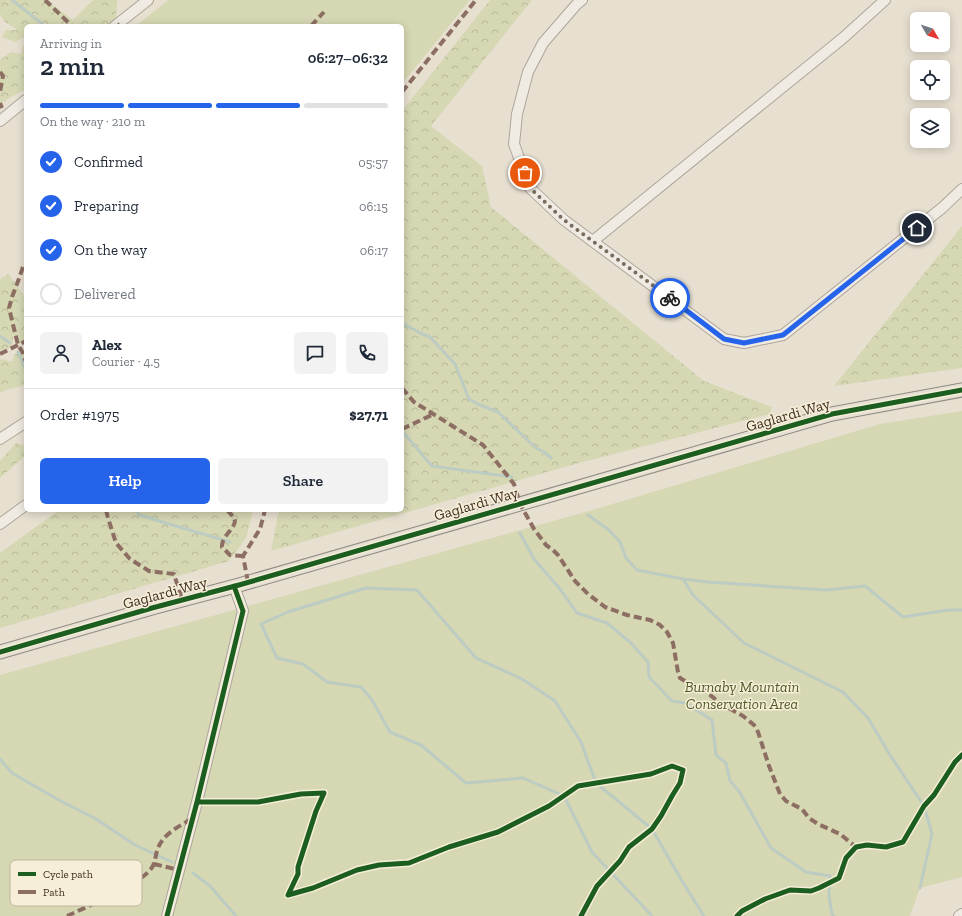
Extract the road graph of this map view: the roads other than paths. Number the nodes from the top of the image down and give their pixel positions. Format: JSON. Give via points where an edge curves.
{"nodes":[{"id":1,"x":148,"y":0,"type":"edge"},
{"id":2,"x":582,"y":0,"type":"edge"},
{"id":3,"x":885,"y":0,"type":"edge"},
{"id":4,"x":118,"y":24,"type":"edge"},
{"id":5,"x":24,"y":102,"type":"edge"},
{"id":6,"x":0,"y":122,"type":"edge"},
{"id":7,"x":962,"y":189,"type":"edge"},
{"id":8,"x":593,"y":241,"type":"junction"},
{"id":9,"x":962,"y":390,"type":"edge"},
{"id":10,"x":24,"y":423,"type":"edge"},
{"id":11,"x":0,"y":439,"type":"edge"},
{"id":12,"x":24,"y":506,"type":"edge"},
{"id":13,"x":0,"y":524,"type":"edge"},
{"id":14,"x":234,"y":586,"type":"junction"},
{"id":15,"x":0,"y":652,"type":"edge"},
{"id":16,"x":962,"y":914,"type":"edge"},
{"id":17,"x":167,"y":916,"type":"edge"},
{"id":18,"x":959,"y":916,"type":"edge"}],
"edges":[{"from":1,"to":4,"type":"street"},
{"from":2,"to":8,"type":"street","via":[[543,43],[528,72],[517,114],[514,144],[530,188],[564,220]]},
{"from":3,"to":8,"type":"street","via":[[843,38]]},
{"from":5,"to":6,"type":"street"},
{"from":7,"to":8,"type":"street","via":[[942,208],[783,335],[744,343],[724,339]]},
{"from":9,"to":14,"type":"main road","name":"Gaglardi Way","via":[[832,414]]},
{"from":10,"to":11,"type":"street"},
{"from":12,"to":13,"type":"street"},
{"from":14,"to":15,"type":"main road","name":"Gaglardi Way"},
{"from":14,"to":17,"type":"street","via":[[243,611]]},
{"from":16,"to":18,"type":"street"}]}
